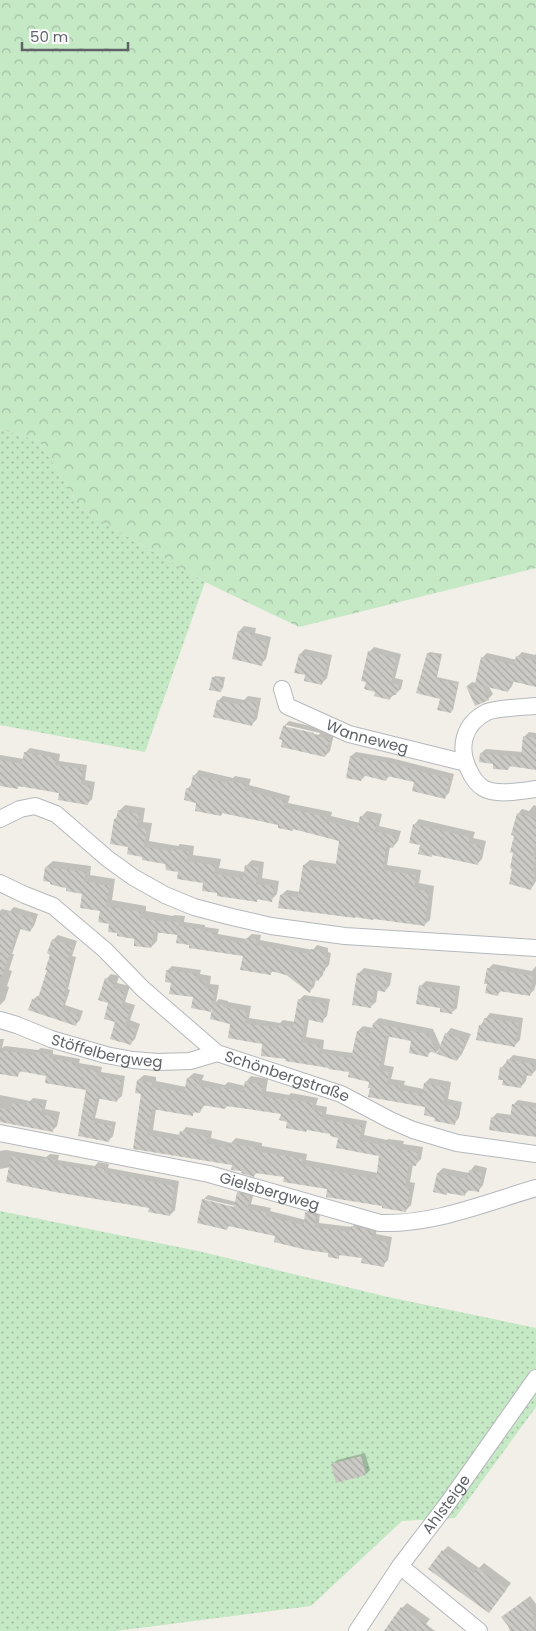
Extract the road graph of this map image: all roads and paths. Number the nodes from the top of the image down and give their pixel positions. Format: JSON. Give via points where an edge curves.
{"nodes":[{"id":1,"x":282,"y":690,"type":"dead end"},
{"id":2,"x":536,"y":706,"type":"edge"},
{"id":3,"x":466,"y":763,"type":"junction"},
{"id":4,"x":536,"y":789,"type":"edge"},
{"id":5,"x":0,"y":819,"type":"edge"},
{"id":6,"x":0,"y":883,"type":"edge"},
{"id":7,"x":536,"y":948,"type":"edge"},
{"id":8,"x":0,"y":1020,"type":"edge"},
{"id":9,"x":217,"y":1053,"type":"junction"},
{"id":10,"x":0,"y":1133,"type":"edge"},
{"id":11,"x":536,"y":1154,"type":"edge"},
{"id":12,"x":536,"y":1188,"type":"edge"},
{"id":13,"x":536,"y":1378,"type":"edge"},
{"id":14,"x":400,"y":1566,"type":"junction"},
{"id":15,"x":357,"y":1631,"type":"edge"},
{"id":16,"x":479,"y":1631,"type":"edge"}],
"edges":[{"from":1,"to":3,"type":"street","name":"Wanneweg","via":[[287,706],[349,734]]},
{"from":2,"to":3,"type":"street","via":[[488,711],[474,720],[466,731],[462,751]]},
{"from":3,"to":4,"type":"street","via":[[474,779],[484,789],[506,793]]},
{"from":5,"to":7,"type":"street","via":[[35,806],[56,814],[133,878],[165,895],[228,916],[271,926],[345,936]]},
{"from":6,"to":9,"type":"street","name":"Schönbergstraße","via":[[53,906]]},
{"from":8,"to":9,"type":"street","name":"Stöffelbergweg","via":[[50,1039],[133,1060],[190,1061]]},
{"from":9,"to":11,"type":"street","name":"Schönbergstraße","via":[[341,1094],[413,1130],[457,1143]]},
{"from":10,"to":12,"type":"street","name":"Gielsbergweg","via":[[209,1174],[380,1223],[422,1221]]},
{"from":13,"to":14,"type":"street","name":"Ahlsteige"},
{"from":14,"to":15,"type":"street","name":"Ahlsteige"},
{"from":14,"to":16,"type":"street"}]}
